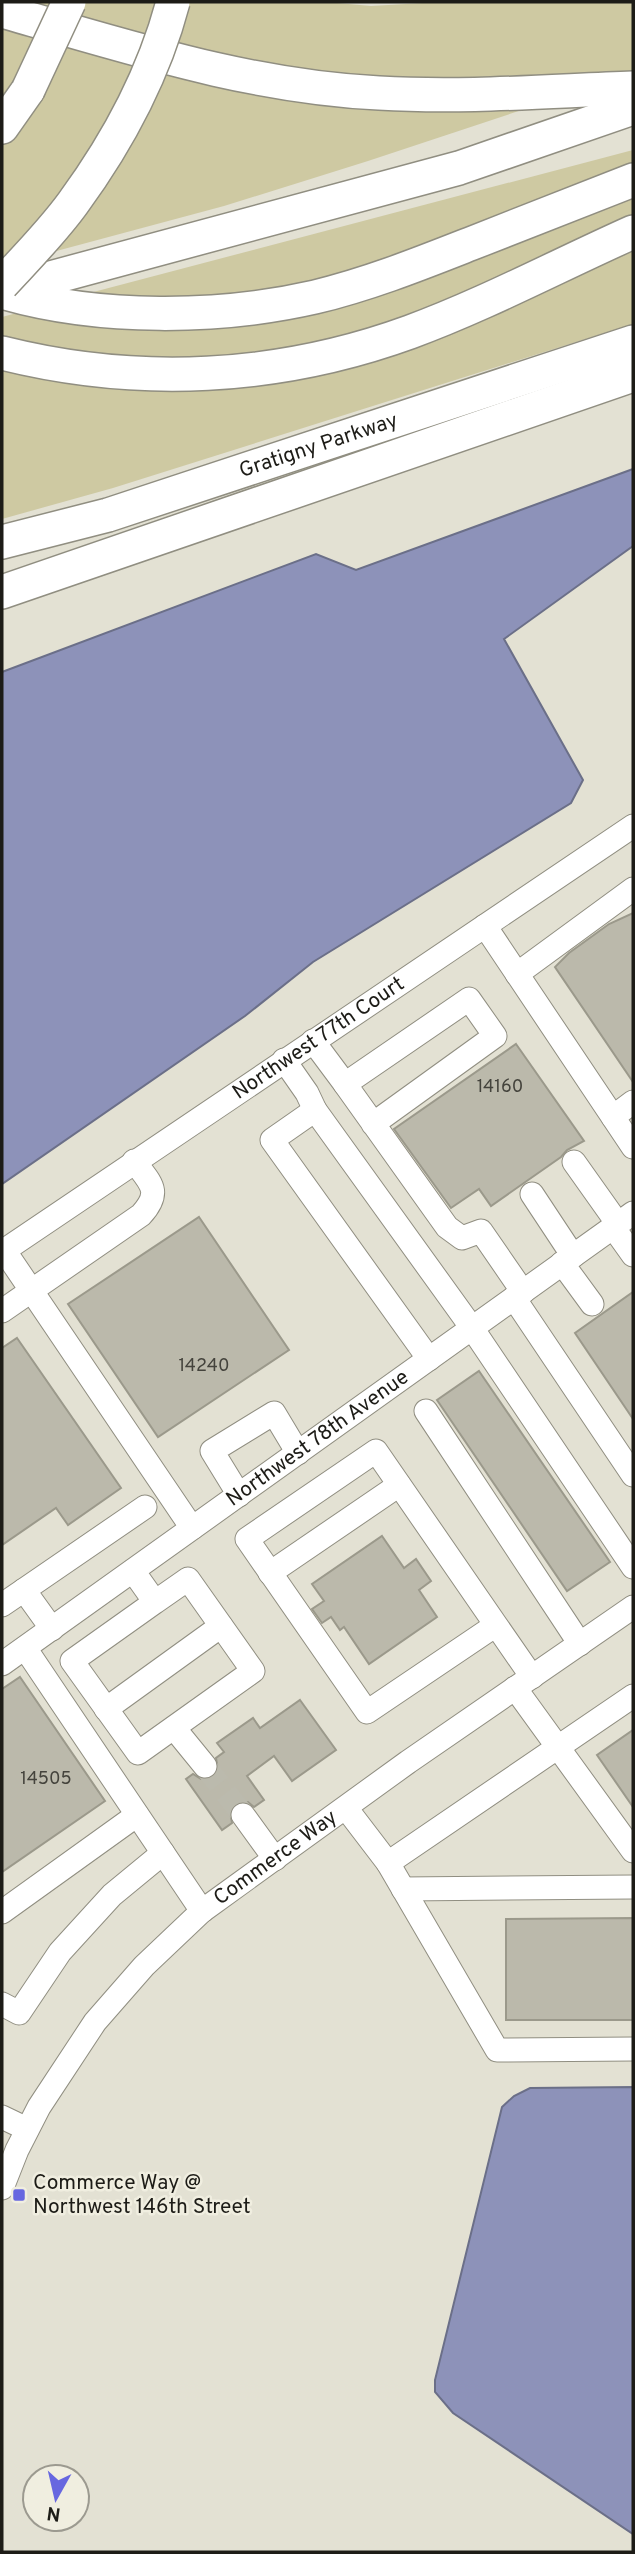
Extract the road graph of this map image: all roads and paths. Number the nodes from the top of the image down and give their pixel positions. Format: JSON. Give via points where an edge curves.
{"nodes":[{"id":1,"x":69,"y":2,"type":"edge"},
{"id":2,"x":173,"y":2,"type":"edge"},
{"id":3,"x":2,"y":11,"type":"edge"},
{"id":4,"x":633,"y":88,"type":"edge"},
{"id":5,"x":633,"y":108,"type":"edge"},
{"id":6,"x":2,"y":127,"type":"edge"},
{"id":7,"x":633,"y":180,"type":"edge"},
{"id":8,"x":633,"y":232,"type":"edge"},
{"id":9,"x":2,"y":284,"type":"edge"},
{"id":10,"x":2,"y":291,"type":"edge"},
{"id":11,"x":633,"y":342,"type":"edge"},
{"id":12,"x":2,"y":353,"type":"edge"},
{"id":13,"x":633,"y":374,"type":"edge"},
{"id":14,"x":2,"y":542,"type":"edge"},
{"id":15,"x":2,"y":592,"type":"edge"},
{"id":16,"x":633,"y":827,"type":"edge"},
{"id":17,"x":633,"y":889,"type":"edge"},
{"id":18,"x":485,"y":926,"type":"junction"},
{"id":19,"x":517,"y":974,"type":"junction"},
{"id":20,"x":313,"y":1041,"type":"junction"},
{"id":21,"x":284,"y":1060,"type":"junction"},
{"id":22,"x":345,"y":1084,"type":"junction"},
{"id":23,"x":633,"y":1102,"type":"edge"},
{"id":24,"x":315,"y":1110,"type":"junction"},
{"id":25,"x":613,"y":1117,"type":"junction"},
{"id":26,"x":373,"y":1124,"type":"junction"},
{"id":27,"x":633,"y":1147,"type":"edge"},
{"id":28,"x":134,"y":1161,"type":"junction"},
{"id":29,"x":574,"y":1162,"type":"dead end"},
{"id":30,"x":532,"y":1194,"type":"dead end"},
{"id":31,"x":621,"y":1221,"type":"edge"},
{"id":32,"x":3,"y":1251,"type":"edge"},
{"id":33,"x":633,"y":1255,"type":"edge"},
{"id":34,"x":568,"y":1260,"type":"junction"},
{"id":35,"x":32,"y":1291,"type":"junction"},
{"id":36,"x":519,"y":1295,"type":"junction"},
{"id":37,"x":592,"y":1304,"type":"dead end"},
{"id":38,"x":2,"y":1311,"type":"edge"},
{"id":39,"x":472,"y":1328,"type":"junction"},
{"id":40,"x":429,"y":1359,"type":"junction"},
{"id":41,"x":426,"y":1411,"type":"dead end"},
{"id":42,"x":298,"y":1453,"type":"junction"},
{"id":43,"x":633,"y":1475,"type":"edge"},
{"id":44,"x":399,"y":1485,"type":"junction"},
{"id":45,"x":239,"y":1495,"type":"junction"},
{"id":46,"x":145,"y":1507,"type":"dead end"},
{"id":47,"x":192,"y":1528,"type":"junction"},
{"id":48,"x":633,"y":1567,"type":"edge"},
{"id":49,"x":133,"y":1571,"type":"junction"},
{"id":50,"x":271,"y":1573,"type":"junction"},
{"id":51,"x":24,"y":1590,"type":"junction"},
{"id":52,"x":155,"y":1602,"type":"junction"},
{"id":53,"x":2,"y":1605,"type":"edge"},
{"id":54,"x":633,"y":1607,"type":"edge"},
{"id":55,"x":496,"y":1625,"type":"junction"},
{"id":56,"x":221,"y":1626,"type":"junction"},
{"id":57,"x":52,"y":1629,"type":"junction"},
{"id":58,"x":580,"y":1644,"type":"junction"},
{"id":59,"x":26,"y":1648,"type":"junction"},
{"id":60,"x":2,"y":1664,"type":"edge"},
{"id":61,"x":524,"y":1682,"type":"junction"},
{"id":62,"x":633,"y":1696,"type":"edge"},
{"id":63,"x":106,"y":1709,"type":"junction"},
{"id":64,"x":174,"y":1728,"type":"junction"},
{"id":65,"x":558,"y":1748,"type":"junction"},
{"id":66,"x":205,"y":1766,"type":"tunnel mouth"},
{"id":67,"x":346,"y":1808,"type":"junction"},
{"id":68,"x":137,"y":1815,"type":"junction"},
{"id":69,"x":243,"y":1815,"type":"tunnel mouth"},
{"id":70,"x":633,"y":1851,"type":"edge"},
{"id":71,"x":163,"y":1853,"type":"junction"},
{"id":72,"x":275,"y":1859,"type":"junction"},
{"id":73,"x":388,"y":1863,"type":"junction"},
{"id":74,"x":633,"y":1887,"type":"edge"},
{"id":75,"x":402,"y":1889,"type":"junction"},
{"id":76,"x":202,"y":1911,"type":"junction"},
{"id":77,"x":2,"y":1912,"type":"edge"},
{"id":78,"x":2,"y":2004,"type":"edge"},
{"id":79,"x":633,"y":2049,"type":"edge"},
{"id":80,"x":2,"y":2117,"type":"edge"},
{"id":81,"x":27,"y":2129,"type":"junction"},
{"id":82,"x":2,"y":2188,"type":"edge"}],
"edges":[{"from":1,"to":6,"type":"highway","bridge":true,"via":[[28,90]]},
{"from":2,"to":9,"type":"highway","bridge":true,"via":[[148,73],[105,155],[72,204]]},
{"from":3,"to":4,"type":"highway","via":[[114,45],[300,85],[469,95]]},
{"from":5,"to":10,"type":"highway","via":[[458,168]]},
{"from":7,"to":10,"type":"highway","via":[[397,272],[273,305],[144,312],[61,304]]},
{"from":8,"to":12,"type":"highway","via":[[412,331],[291,365],[161,375],[69,368]]},
{"from":11,"to":14,"type":"highway","name":"Gratigny Parkway","via":[[108,515]]},
{"from":13,"to":15,"type":"highway"},
{"from":16,"to":18,"type":"street","name":"Northwest 77th Court"},
{"from":17,"to":19,"type":"street"},
{"from":18,"to":19,"type":"street"},
{"from":18,"to":20,"type":"street","name":"Northwest 77th Court"},
{"from":19,"to":25,"type":"street"},
{"from":20,"to":21,"type":"street","name":"Northwest 77th Court"},
{"from":20,"to":22,"type":"street"},
{"from":21,"to":24,"type":"street"},
{"from":21,"to":28,"type":"street","name":"Northwest 77th Court"},
{"from":22,"to":26,"type":"street"},
{"from":22,"to":26,"type":"street","via":[[469,999],[495,1036]]},
{"from":23,"to":25,"type":"street"},
{"from":24,"to":39,"type":"street"},
{"from":24,"to":40,"type":"street","via":[[272,1140]]},
{"from":25,"to":27,"type":"street"},
{"from":26,"to":36,"type":"street","via":[[447,1227],[462,1238],[481,1231]]},
{"from":28,"to":32,"type":"street","name":"Northwest 77th Court"},
{"from":28,"to":35,"type":"street","via":[[154,1194],[141,1215]]},
{"from":29,"to":31,"type":"street"},
{"from":30,"to":34,"type":"street"},
{"from":31,"to":33,"type":"street"},
{"from":31,"to":34,"type":"street","name":"Northwest 78th Avenue"},
{"from":32,"to":35,"type":"street"},
{"from":34,"to":36,"type":"street","name":"Northwest 78th Avenue"},
{"from":34,"to":37,"type":"street"},
{"from":35,"to":38,"type":"street"},
{"from":35,"to":47,"type":"street"},
{"from":36,"to":39,"type":"street","name":"Northwest 78th Avenue"},
{"from":36,"to":43,"type":"street"},
{"from":39,"to":40,"type":"street","name":"Northwest 78th Avenue"},
{"from":39,"to":48,"type":"street"},
{"from":40,"to":42,"type":"street","name":"Northwest 78th Avenue"},
{"from":41,"to":58,"type":"street"},
{"from":42,"to":45,"type":"street","name":"Northwest 78th Avenue"},
{"from":42,"to":45,"type":"street","via":[[274,1413],[212,1451]]},
{"from":44,"to":50,"type":"street"},
{"from":44,"to":50,"type":"street","via":[[376,1451],[247,1539]]},
{"from":44,"to":55,"type":"street"},
{"from":45,"to":47,"type":"street","name":"Northwest 78th Avenue"},
{"from":46,"to":51,"type":"street"},
{"from":47,"to":49,"type":"street","name":"Northwest 78th Avenue"},
{"from":49,"to":52,"type":"street"},
{"from":49,"to":57,"type":"street","name":"Northwest 78th Avenue"},
{"from":50,"to":55,"type":"street","via":[[368,1712]]},
{"from":51,"to":53,"type":"street"},
{"from":51,"to":57,"type":"street"},
{"from":52,"to":56,"type":"street","via":[[188,1579]]},
{"from":52,"to":63,"type":"street","via":[[72,1661]]},
{"from":54,"to":58,"type":"street","name":"Commerce Way"},
{"from":55,"to":61,"type":"street"},
{"from":56,"to":63,"type":"street"},
{"from":56,"to":64,"type":"street","via":[[253,1671]]},
{"from":57,"to":59,"type":"street","name":"Northwest 78th Avenue"},
{"from":58,"to":61,"type":"street","name":"Commerce Way"},
{"from":59,"to":60,"type":"street","name":"Northwest 78th Avenue"},
{"from":59,"to":68,"type":"street"},
{"from":61,"to":65,"type":"street"},
{"from":61,"to":67,"type":"street","name":"Commerce Way"},
{"from":62,"to":65,"type":"street"},
{"from":63,"to":64,"type":"street","via":[[138,1753]]},
{"from":64,"to":66,"type":"street"},
{"from":65,"to":70,"type":"street"},
{"from":65,"to":73,"type":"street"},
{"from":67,"to":72,"type":"street","name":"Commerce Way"},
{"from":67,"to":73,"type":"street"},
{"from":68,"to":71,"type":"street"},
{"from":68,"to":77,"type":"street"},
{"from":69,"to":72,"type":"street"},
{"from":71,"to":76,"type":"street"},
{"from":71,"to":78,"type":"street","via":[[112,1895],[61,1952],[19,2013]]},
{"from":72,"to":76,"type":"street","name":"Commerce Way"},
{"from":73,"to":75,"type":"street"},
{"from":74,"to":75,"type":"street"},
{"from":75,"to":79,"type":"street","via":[[497,2050]]},
{"from":76,"to":81,"type":"street","name":"Commerce Way","via":[[144,1966],[95,2022]]},
{"from":80,"to":81,"type":"street"},
{"from":81,"to":82,"type":"street","name":"Commerce Way"}]}
